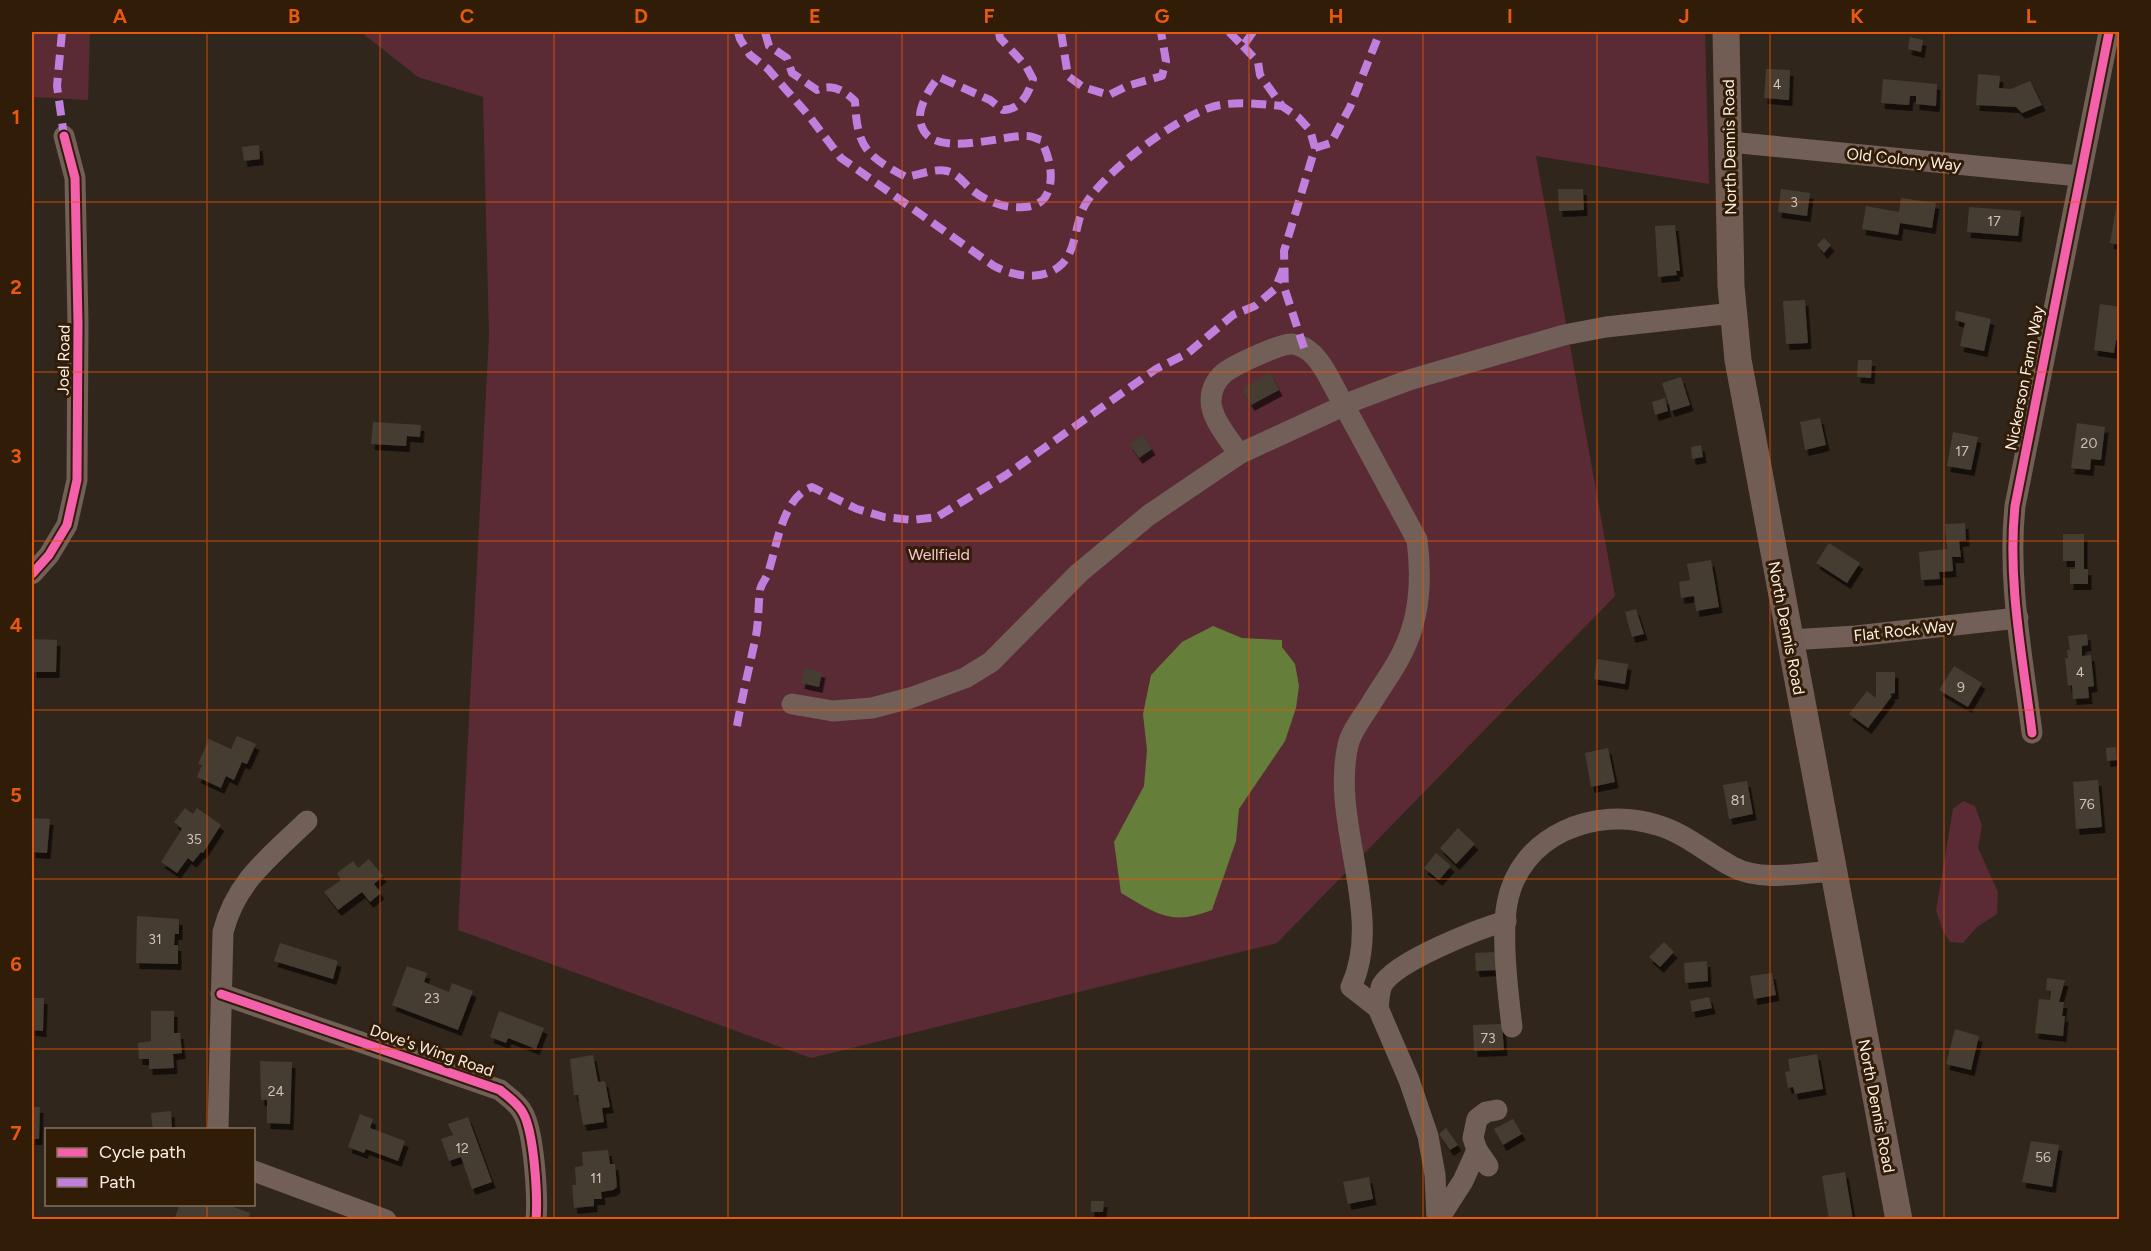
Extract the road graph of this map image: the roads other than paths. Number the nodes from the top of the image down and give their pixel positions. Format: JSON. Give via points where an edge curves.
{"nodes":[{"id":1,"x":1726,"y":32,"type":"edge"},
{"id":2,"x":2109,"y":32,"type":"edge"},
{"id":3,"x":64,"y":136,"type":"dead end"},
{"id":4,"x":1730,"y":142,"type":"junction"},
{"id":5,"x":2079,"y":176,"type":"junction"},
{"id":6,"x":1733,"y":313,"type":"junction"},
{"id":7,"x":1345,"y":405,"type":"junction"},
{"id":8,"x":1239,"y":454,"type":"junction"},
{"id":9,"x":32,"y":574,"type":"edge"},
{"id":10,"x":2018,"y":618,"type":"junction"},
{"id":11,"x":1790,"y":640,"type":"junction"},
{"id":12,"x":792,"y":704,"type":"dead end"},
{"id":13,"x":2032,"y":733,"type":"dead end"},
{"id":14,"x":306,"y":821,"type":"dead end"},
{"id":15,"x":1833,"y":872,"type":"junction"},
{"id":16,"x":1506,"y":921,"type":"junction"},
{"id":17,"x":221,"y":994,"type":"junction"},
{"id":18,"x":1378,"y":1008,"type":"junction"},
{"id":19,"x":1512,"y":1027,"type":"dead end"},
{"id":20,"x":1497,"y":1110,"type":"dead end"},
{"id":21,"x":218,"y":1128,"type":"edge"},
{"id":22,"x":255,"y":1171,"type":"edge"},
{"id":23,"x":386,"y":1220,"type":"edge"},
{"id":24,"x":536,"y":1220,"type":"edge"},
{"id":25,"x":1437,"y":1220,"type":"edge"},
{"id":26,"x":1899,"y":1220,"type":"edge"}],
"edges":[{"from":1,"to":4,"type":"main road","name":"North Dennis Road"},
{"from":2,"to":5,"type":"street","name":"Nickerson Farm Way"},
{"from":3,"to":9,"type":"street","name":"Joel Road","via":[[75,178],[76,480],[67,525],[50,555]]},
{"from":4,"to":5,"type":"street","name":"Old Colony Way"},
{"from":4,"to":6,"type":"main road","name":"North Dennis Road"},
{"from":5,"to":10,"type":"street","name":"Nickerson Farm Way","via":[[2015,506],[2012,534]]},
{"from":6,"to":7,"type":"street","via":[[1564,335],[1409,380]]},
{"from":6,"to":11,"type":"main road","name":"North Dennis Road","via":[[1748,419]]},
{"from":7,"to":8,"type":"street"},
{"from":7,"to":8,"type":"street","via":[[1316,355],[1293,344],[1282,344],[1225,372],[1213,388],[1213,412]]},
{"from":7,"to":18,"type":"street","via":[[1409,522],[1417,540],[1419,559],[1416,616],[1403,652],[1348,743],[1345,815],[1364,933],[1351,987]]},
{"from":8,"to":12,"type":"street","via":[[1149,514],[1079,573],[991,662],[965,678],[872,708],[833,711]]},
{"from":10,"to":11,"type":"street","name":"Flat Rock Way"},
{"from":10,"to":13,"type":"street","name":"Nickerson Farm Way"},
{"from":11,"to":15,"type":"main road","name":"North Dennis Road"},
{"from":14,"to":17,"type":"street","via":[[242,885],[229,909],[223,932]]},
{"from":15,"to":16,"type":"street","via":[[1756,874],[1735,868],[1658,825],[1622,818],[1582,822],[1548,839],[1523,866],[1507,903]]},
{"from":15,"to":26,"type":"main road","name":"North Dennis Road"},
{"from":16,"to":18,"type":"street","via":[[1453,940],[1392,974],[1382,986]]},
{"from":16,"to":19,"type":"street"},
{"from":17,"to":21,"type":"street"},
{"from":17,"to":24,"type":"street","name":"Dove's Wing Road","via":[[500,1090],[514,1101],[527,1121],[537,1196]]},
{"from":18,"to":25,"type":"street","via":[[1428,1136]]},
{"from":20,"to":25,"type":"street","via":[[1477,1119],[1473,1137],[1482,1158]]},
{"from":22,"to":23,"type":"street"}]}
